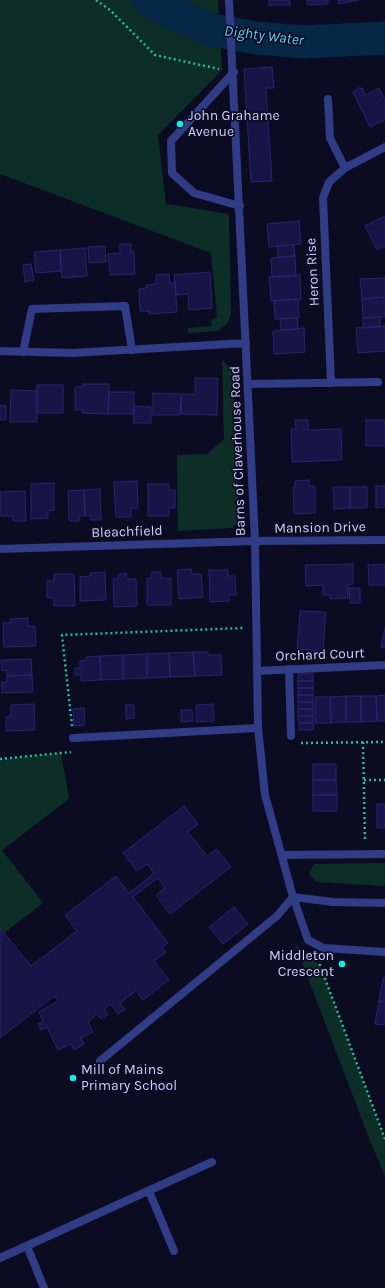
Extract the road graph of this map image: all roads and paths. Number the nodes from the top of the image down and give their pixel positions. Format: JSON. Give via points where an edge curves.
{"nodes":[{"id":1,"x":96,"y":0,"type":"edge"},
{"id":2,"x":229,"y":0,"type":"edge"},
{"id":3,"x":234,"y":72,"type":"junction"},
{"id":4,"x":328,"y":99,"type":"dead end"},
{"id":5,"x":385,"y":147,"type":"edge"},
{"id":6,"x":344,"y":168,"type":"junction"},
{"id":7,"x":240,"y":206,"type":"junction"},
{"id":8,"x":246,"y":343,"type":"junction"},
{"id":9,"x":132,"y":350,"type":"junction"},
{"id":10,"x":0,"y":351,"type":"edge"},
{"id":11,"x":23,"y":352,"type":"junction"},
{"id":12,"x":378,"y":382,"type":"dead end"},
{"id":13,"x":331,"y":383,"type":"junction"},
{"id":14,"x":248,"y":384,"type":"junction"},
{"id":15,"x":385,"y":540,"type":"edge"},
{"id":16,"x":255,"y":542,"type":"junction"},
{"id":17,"x":0,"y":549,"type":"edge"},
{"id":18,"x":256,"y":628,"type":"junction"},
{"id":19,"x":385,"y":665,"type":"edge"},
{"id":20,"x":289,"y":669,"type":"junction"},
{"id":21,"x":257,"y":671,"type":"junction"},
{"id":22,"x":258,"y":728,"type":"junction"},
{"id":23,"x":291,"y":736,"type":"dead end"},
{"id":24,"x":73,"y":738,"type":"joint"},
{"id":25,"x":363,"y":742,"type":"junction"},
{"id":26,"x":385,"y":742,"type":"edge"},
{"id":27,"x":299,"y":744,"type":"dead end"},
{"id":28,"x":364,"y":780,"type":"junction"},
{"id":29,"x":385,"y":780,"type":"edge"},
{"id":30,"x":365,"y":854,"type":"junction"},
{"id":31,"x":385,"y":854,"type":"edge"},
{"id":32,"x":282,"y":855,"type":"junction"},
{"id":33,"x":293,"y":897,"type":"junction"},
{"id":34,"x":385,"y":903,"type":"edge"},
{"id":35,"x":323,"y":948,"type":"junction"},
{"id":36,"x":385,"y":952,"type":"edge"},
{"id":37,"x":100,"y":1060,"type":"dead end"},
{"id":38,"x":385,"y":1139,"type":"edge"},
{"id":39,"x":212,"y":1162,"type":"dead end"},
{"id":40,"x":148,"y":1191,"type":"junction"},
{"id":41,"x":27,"y":1246,"type":"junction"},
{"id":42,"x":174,"y":1251,"type":"dead end"},
{"id":43,"x":0,"y":1258,"type":"edge"},
{"id":44,"x":44,"y":1288,"type":"edge"}],
"edges":[{"from":1,"to":3,"type":"path","via":[[110,10],[155,55]]},
{"from":2,"to":3,"type":"street","name":"Barns of Claverhouse Road"},
{"from":3,"to":7,"type":"street","name":"Barns of Claverhouse Road"},
{"from":3,"to":7,"type":"street","via":[[171,142],[172,173],[194,193]]},
{"from":4,"to":6,"type":"street","via":[[330,138]]},
{"from":5,"to":6,"type":"street","name":"Heron Rise"},
{"from":6,"to":13,"type":"street","name":"Heron Rise","via":[[330,182],[323,198]]},
{"from":7,"to":8,"type":"street","name":"Barns of Claverhouse Road"},
{"from":8,"to":9,"type":"street"},
{"from":8,"to":14,"type":"street","name":"Barns of Claverhouse Road"},
{"from":9,"to":11,"type":"street"},
{"from":9,"to":11,"type":"street","via":[[125,306],[32,309]]},
{"from":10,"to":11,"type":"street"},
{"from":12,"to":13,"type":"street"},
{"from":13,"to":14,"type":"street"},
{"from":14,"to":16,"type":"street","name":"Barns of Claverhouse Road"},
{"from":15,"to":16,"type":"street","name":"Mansion Drive"},
{"from":16,"to":17,"type":"street","name":"Bleachfield"},
{"from":16,"to":18,"type":"street","name":"Barns of Claverhouse Road"},
{"from":18,"to":21,"type":"street","name":"Barns of Claverhouse Road"},
{"from":18,"to":24,"type":"path","via":[[62,635]]},
{"from":19,"to":20,"type":"street","name":"Orchard Court"},
{"from":20,"to":21,"type":"street","name":"Orchard Court"},
{"from":20,"to":23,"type":"street"},
{"from":21,"to":22,"type":"street","name":"Barns of Claverhouse Road"},
{"from":22,"to":24,"type":"street"},
{"from":22,"to":32,"type":"street","name":"Barns of Claverhouse Road","via":[[265,795]]},
{"from":25,"to":26,"type":"path"},
{"from":25,"to":27,"type":"path"},
{"from":25,"to":28,"type":"path"},
{"from":28,"to":29,"type":"path"},
{"from":28,"to":30,"type":"path"},
{"from":30,"to":31,"type":"street"},
{"from":30,"to":32,"type":"street"},
{"from":32,"to":33,"type":"street","name":"Barns of Claverhouse Road"},
{"from":33,"to":34,"type":"street","via":[[333,902]]},
{"from":33,"to":35,"type":"street","name":"Barns of Claverhouse Road","via":[[308,940]]},
{"from":33,"to":37,"type":"street","via":[[277,916]]},
{"from":35,"to":36,"type":"street"},
{"from":35,"to":38,"type":"path","via":[[320,965]]},
{"from":39,"to":40,"type":"street"},
{"from":40,"to":41,"type":"street"},
{"from":40,"to":42,"type":"street"},
{"from":41,"to":43,"type":"street"},
{"from":41,"to":44,"type":"street"}]}
